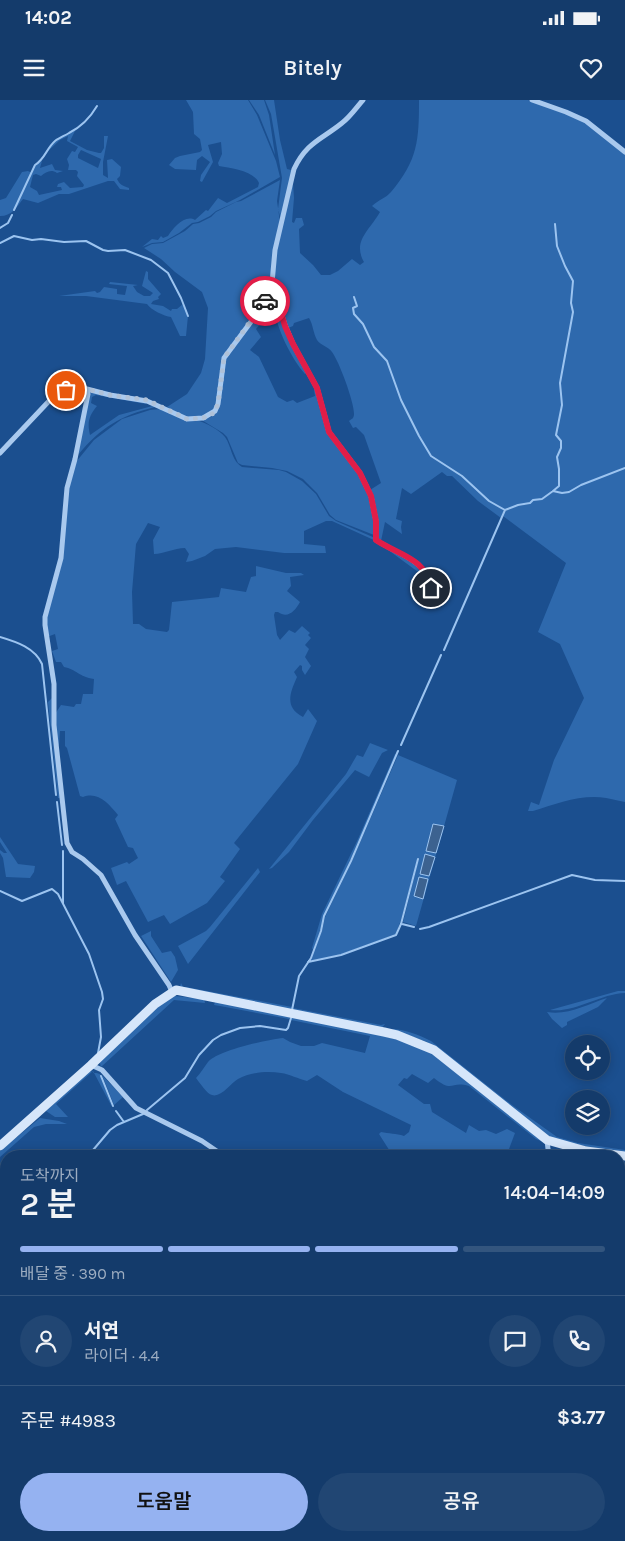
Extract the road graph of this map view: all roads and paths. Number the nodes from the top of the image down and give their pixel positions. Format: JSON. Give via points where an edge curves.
{"nodes":[{"id":1,"x":363,"y":100,"type":"edge"},
{"id":2,"x":532,"y":100,"type":"edge"},
{"id":3,"x":625,"y":152,"type":"edge"},
{"id":4,"x":272,"y":283,"type":"junction"},
{"id":5,"x":83,"y":388,"type":"junction"},
{"id":6,"x":0,"y":453,"type":"edge"},
{"id":7,"x":431,"y":588,"type":"dead end"},
{"id":8,"x":172,"y":992,"type":"junction"},
{"id":9,"x":91,"y":1065,"type":"junction"},
{"id":10,"x":547,"y":1140,"type":"junction"},
{"id":11,"x":0,"y":1146,"type":"edge"},
{"id":12,"x":215,"y":1150,"type":"edge"},
{"id":13,"x":548,"y":1150,"type":"edge"},
{"id":14,"x":582,"y":1150,"type":"edge"}],
"edges":[{"from":1,"to":4,"type":"street","via":[[343,122],[312,144],[294,169],[278,236]]},
{"from":2,"to":3,"type":"street","via":[[586,121]]},
{"from":4,"to":5,"type":"street","via":[[262,307],[224,358],[218,404],[211,415],[187,419],[147,400]]},
{"from":4,"to":7,"type":"street","via":[[285,326],[317,388],[329,432],[360,473],[371,496],[376,540],[421,564]]},
{"from":5,"to":6,"type":"street","via":[[59,393]]},
{"from":5,"to":8,"type":"street","via":[[88,394],[66,488],[61,558],[44,625],[54,684],[54,725],[66,836],[72,852],[93,867],[107,884]]},
{"from":8,"to":9,"type":"main road"},
{"from":8,"to":10,"type":"main road","via":[[192,993],[410,1040],[434,1050]]},
{"from":9,"to":11,"type":"main road"},
{"from":9,"to":12,"type":"street","via":[[102,1070],[136,1108]]},
{"from":10,"to":13,"type":"street"},
{"from":10,"to":14,"type":"main road"}]}
